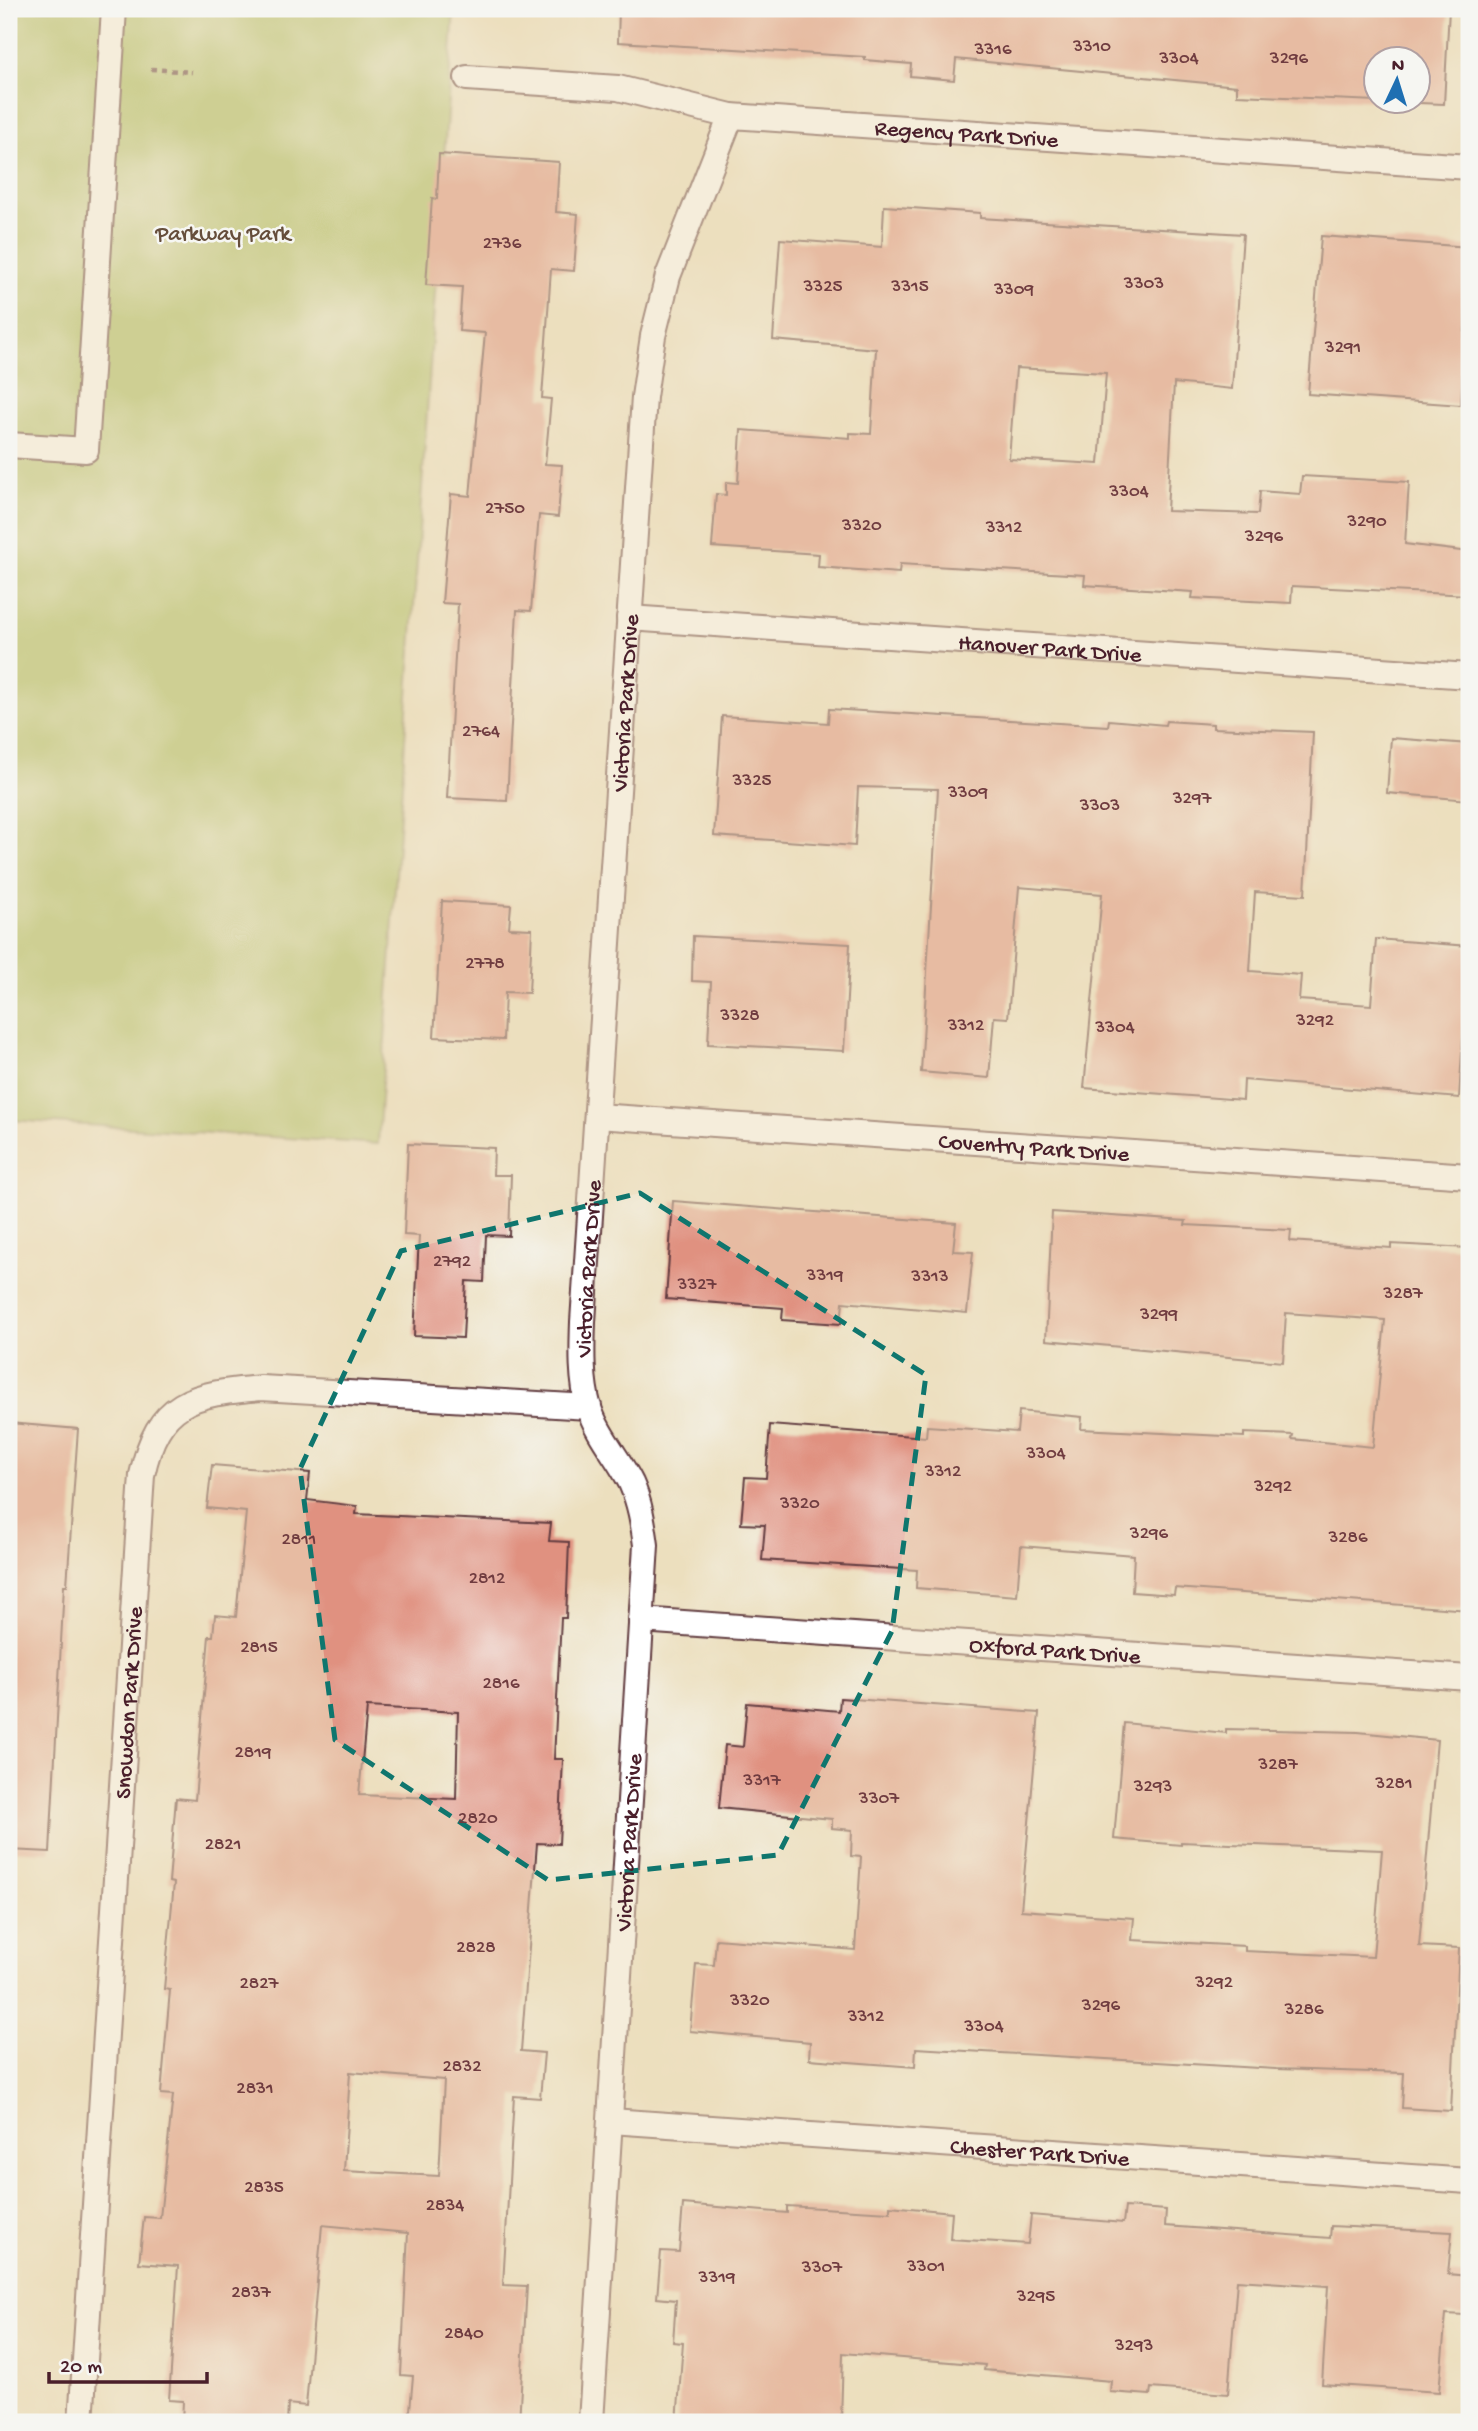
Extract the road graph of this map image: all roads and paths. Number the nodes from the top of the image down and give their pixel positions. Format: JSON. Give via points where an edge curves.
{"nodes":[{"id":1,"x":114,"y":9,"type":"edge"},
{"id":2,"x":467,"y":78,"type":"dead end"},
{"id":3,"x":731,"y":116,"type":"junction"},
{"id":4,"x":1469,"y":167,"type":"edge"},
{"id":5,"x":9,"y":445,"type":"edge"},
{"id":6,"x":629,"y":618,"type":"junction"},
{"id":7,"x":1469,"y":676,"type":"edge"},
{"id":8,"x":597,"y":1116,"type":"junction"},
{"id":9,"x":1469,"y":1176,"type":"edge"},
{"id":10,"x":589,"y":1407,"type":"junction"},
{"id":11,"x":641,"y":1620,"type":"junction"},
{"id":12,"x":1469,"y":1678,"type":"edge"},
{"id":13,"x":611,"y":2121,"type":"junction"},
{"id":14,"x":1469,"y":2181,"type":"edge"},
{"id":15,"x":81,"y":2422,"type":"edge"},
{"id":16,"x":591,"y":2422,"type":"edge"}],
"edges":[{"from":1,"to":5,"type":"lane","via":[[86,450]]},
{"from":2,"to":3,"type":"lane","name":"Regency Park Drive","via":[[618,88]]},
{"from":3,"to":4,"type":"lane","name":"Regency Park Drive"},
{"from":3,"to":6,"type":"lane","name":"Victoria Park Drive","via":[[668,276],[653,336],[644,397]]},
{"from":6,"to":7,"type":"lane","name":"Hanover Park Drive"},
{"from":6,"to":8,"type":"lane","name":"Victoria Park Drive"},
{"from":8,"to":9,"type":"lane","name":"Coventry Park Drive"},
{"from":8,"to":10,"type":"lane","name":"Victoria Park Drive","via":[[582,1362]]},
{"from":10,"to":11,"type":"lane","name":"Victoria Park Drive","via":[[600,1435],[631,1482],[642,1513],[646,1545]]},
{"from":10,"to":15,"type":"lane","name":"Snowdon Park Drive","via":[[261,1388],[211,1393],[189,1401],[169,1415],[156,1433],[147,1452],[141,1489]]},
{"from":11,"to":12,"type":"lane","name":"Oxford Park Drive"},
{"from":11,"to":13,"type":"lane","name":"Victoria Park Drive"},
{"from":13,"to":14,"type":"lane","name":"Chester Park Drive"},
{"from":13,"to":16,"type":"lane","name":"Victoria Park Drive"}]}
